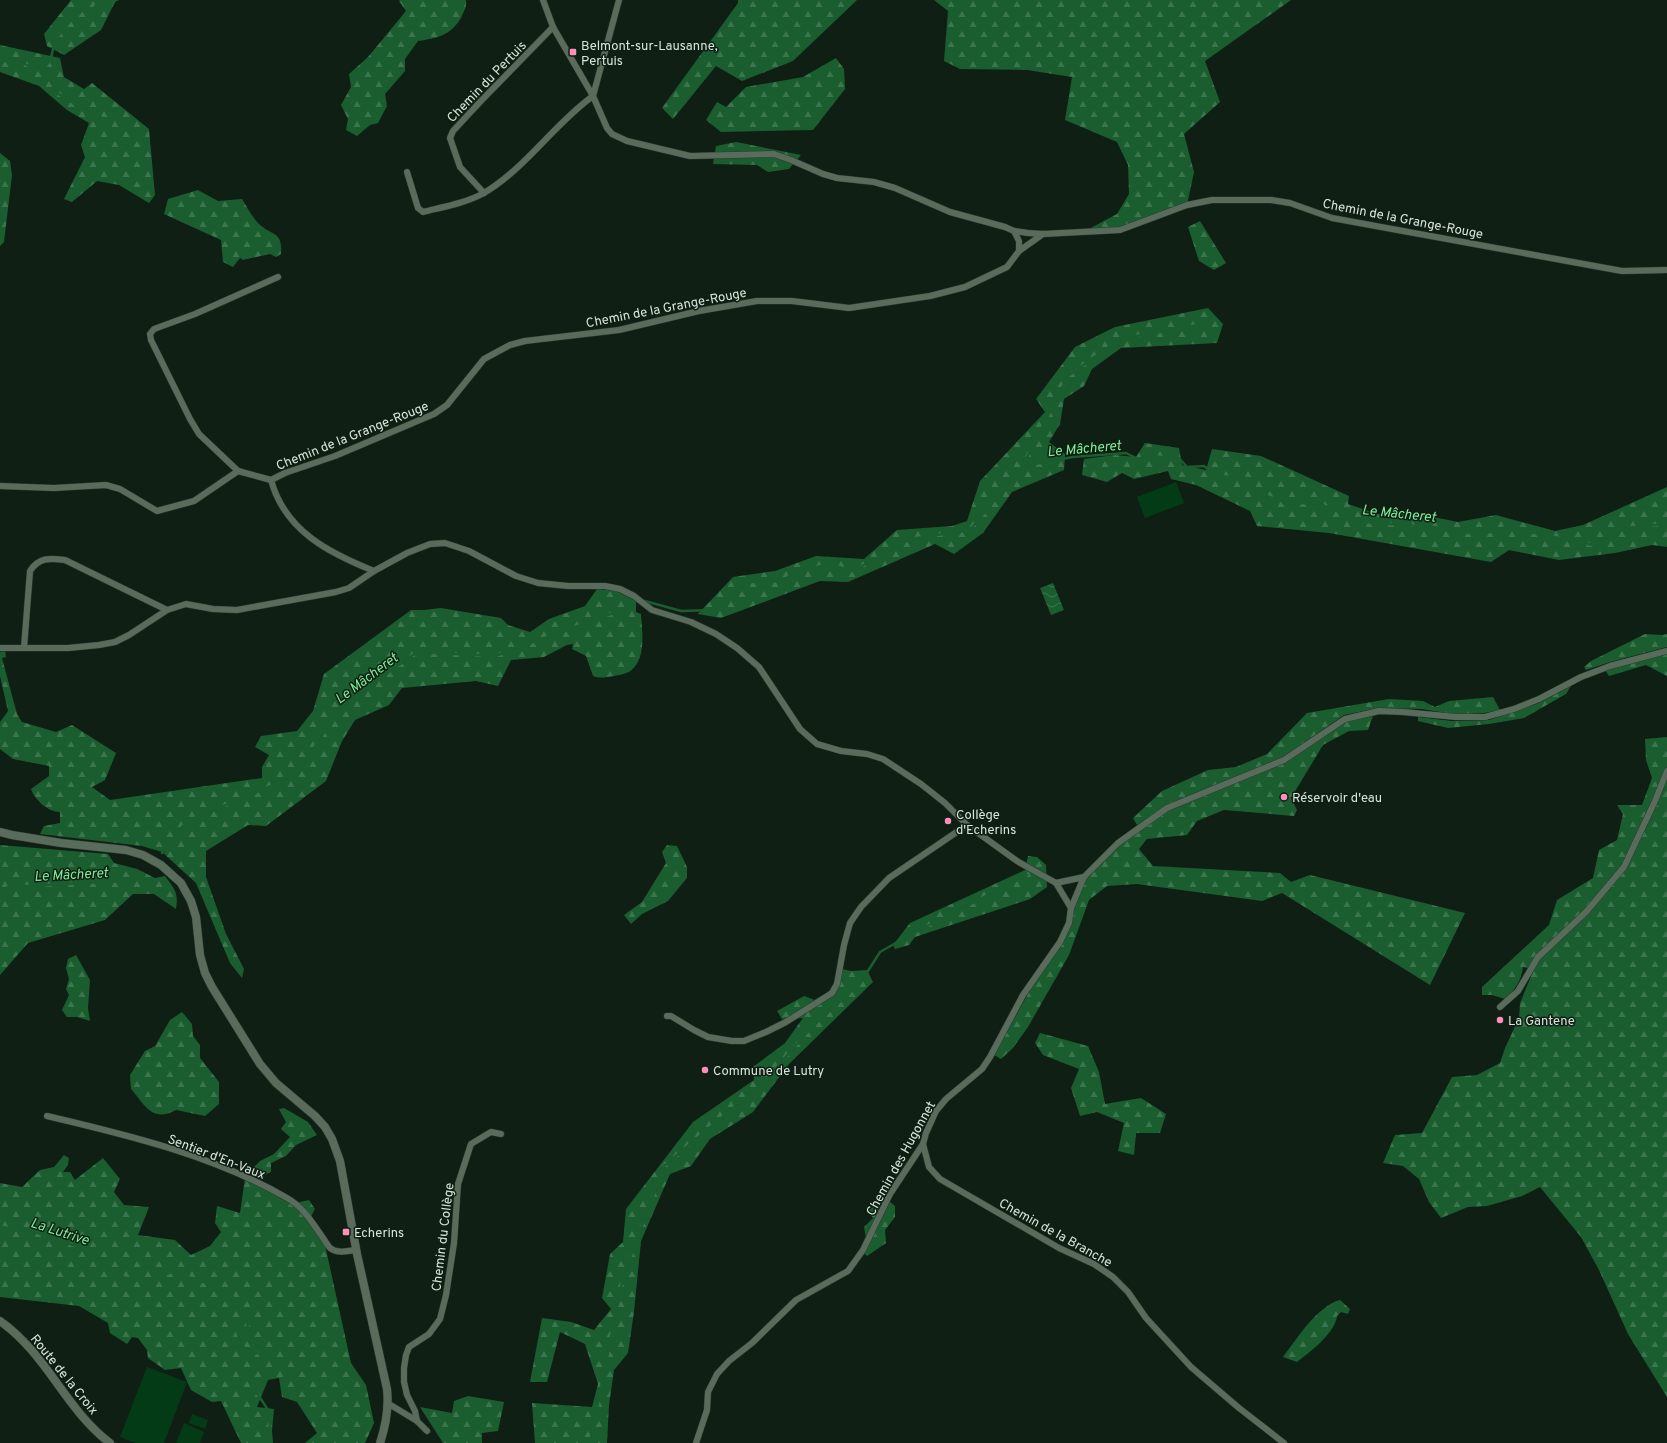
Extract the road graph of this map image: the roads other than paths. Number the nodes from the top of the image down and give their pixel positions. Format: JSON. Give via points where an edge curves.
{"nodes":[{"id":1,"x":543,"y":0,"type":"edge"},
{"id":2,"x":619,"y":0,"type":"edge"},
{"id":3,"x":553,"y":27,"type":"junction"},
{"id":4,"x":593,"y":96,"type":"junction"},
{"id":5,"x":407,"y":172,"type":"dead end"},
{"id":6,"x":484,"y":193,"type":"junction"},
{"id":7,"x":1014,"y":231,"type":"junction"},
{"id":8,"x":1043,"y":234,"type":"junction"},
{"id":9,"x":1020,"y":251,"type":"junction"},
{"id":10,"x":1667,"y":270,"type":"edge"},
{"id":11,"x":278,"y":277,"type":"dead end"},
{"id":12,"x":238,"y":471,"type":"junction"},
{"id":13,"x":272,"y":480,"type":"junction"},
{"id":14,"x":0,"y":486,"type":"edge"},
{"id":15,"x":374,"y":571,"type":"junction"},
{"id":16,"x":168,"y":610,"type":"junction"},
{"id":17,"x":0,"y":648,"type":"edge"},
{"id":18,"x":24,"y":648,"type":"junction"},
{"id":19,"x":1667,"y":651,"type":"edge"},
{"id":20,"x":1667,"y":771,"type":"edge"},
{"id":21,"x":967,"y":825,"type":"junction"},
{"id":22,"x":1,"y":831,"type":"edge"},
{"id":23,"x":1084,"y":877,"type":"junction"},
{"id":24,"x":1056,"y":883,"type":"junction"},
{"id":25,"x":1071,"y":908,"type":"junction"},
{"id":26,"x":1500,"y":1007,"type":"dead end"},
{"id":27,"x":666,"y":1016,"type":"dead end"},
{"id":28,"x":47,"y":1116,"type":"dead end"},
{"id":29,"x":501,"y":1134,"type":"dead end"},
{"id":30,"x":923,"y":1144,"type":"junction"},
{"id":31,"x":356,"y":1250,"type":"junction"},
{"id":32,"x":0,"y":1321,"type":"edge"},
{"id":33,"x":389,"y":1404,"type":"junction"},
{"id":34,"x":417,"y":1421,"type":"junction"},
{"id":35,"x":427,"y":1431,"type":"dead end"},
{"id":36,"x":105,"y":1442,"type":"edge"},
{"id":37,"x":380,"y":1443,"type":"edge"},
{"id":38,"x":696,"y":1443,"type":"edge"},
{"id":39,"x":1284,"y":1443,"type":"edge"}],
"edges":[{"from":1,"to":3,"type":"street"},
{"from":2,"to":4,"type":"street"},
{"from":3,"to":4,"type":"street"},
{"from":3,"to":6,"type":"street","name":"Chemin du Pertuis","via":[[453,131],[450,138],[460,167]]},
{"from":4,"to":6,"type":"street","via":[[577,107],[527,158]]},
{"from":4,"to":7,"type":"street","name":"Chemin de la Grange-Rouge","via":[[612,134],[627,141],[690,156],[774,154],[837,178],[874,182],[895,188],[950,212]]},
{"from":5,"to":6,"type":"street","via":[[418,208],[423,212]]},
{"from":7,"to":8,"type":"street","name":"Chemin de la Grange-Rouge"},
{"from":7,"to":9,"type":"street"},
{"from":8,"to":9,"type":"street","name":"Chemin de la Grange-Rouge"},
{"from":8,"to":10,"type":"street","name":"Chemin de la Grange-Rouge","via":[[1120,230],[1187,205],[1212,200],[1271,200],[1290,203],[1332,218],[1622,271]]},
{"from":9,"to":13,"type":"street","name":"Chemin de la Grange-Rouge","via":[[1007,267],[965,287],[930,296],[849,308],[792,301],[757,301],[699,311],[619,330],[510,345],[484,359],[447,405],[434,414]]},
{"from":11,"to":12,"type":"street","via":[[195,314],[154,329],[150,334],[193,424],[208,444]]},
{"from":12,"to":13,"type":"street"},
{"from":12,"to":14,"type":"street","via":[[194,501],[157,511],[120,489],[106,485],[54,488]]},
{"from":13,"to":15,"type":"street","via":[[276,495],[289,516],[311,538],[328,550]]},
{"from":15,"to":16,"type":"street","via":[[349,588],[324,595],[236,610],[186,604]]},
{"from":15,"to":21,"type":"street","via":[[407,553],[430,544],[445,543],[469,551],[516,576],[538,583],[620,589],[652,610],[691,622],[737,648],[759,667],[800,729],[817,744],[883,759],[939,798]]},
{"from":16,"to":18,"type":"street","via":[[115,642],[68,648]]},
{"from":16,"to":18,"type":"street","via":[[65,560],[40,560],[30,571]]},
{"from":17,"to":18,"type":"street"},
{"from":19,"to":23,"type":"street","via":[[1610,666],[1581,677],[1539,699],[1485,717],[1379,711],[1345,719],[1284,760],[1167,808],[1118,843]]},
{"from":20,"to":26,"type":"street","via":[[1624,867],[1586,912],[1538,957],[1518,991]]},
{"from":21,"to":24,"type":"street","via":[[1017,860]]},
{"from":21,"to":27,"type":"street","via":[[889,878],[861,907],[850,923],[837,984],[832,993],[799,1014],[766,1032],[744,1040],[732,1041],[708,1037],[671,1016]]},
{"from":22,"to":31,"type":"street","via":[[12,836],[126,850],[143,855],[161,865],[181,884],[191,901],[196,917],[200,955],[212,987],[260,1064],[276,1083],[315,1116],[332,1140],[340,1161]]},
{"from":23,"to":24,"type":"street"},
{"from":23,"to":25,"type":"street","name":"Chemin des Hugonnet"},
{"from":24,"to":25,"type":"street"},
{"from":25,"to":30,"type":"street","name":"Chemin des Hugonnet","via":[[1069,923],[1060,942],[1023,995],[990,1058],[982,1069],[946,1098],[936,1111]]},
{"from":28,"to":31,"type":"street","name":"Sentier d'En-Vaux","via":[[128,1136],[249,1177],[289,1198],[304,1210],[330,1248],[344,1252]]},
{"from":29,"to":34,"type":"street","name":"Chemin du Collège","via":[[490,1132],[471,1144],[458,1184],[454,1243],[440,1319],[429,1334],[409,1347],[406,1355],[404,1382]]},
{"from":30,"to":38,"type":"street","name":"Chemin des Hugonnet","via":[[890,1194],[863,1250],[848,1271],[796,1300],[717,1374],[708,1392],[707,1410]]},
{"from":30,"to":39,"type":"street","name":"Chemin de la Branche","via":[[929,1167],[940,1179],[1113,1277],[1191,1367]]},
{"from":31,"to":33,"type":"street","via":[[385,1374]]},
{"from":32,"to":36,"type":"street","name":"Route de la Croix","via":[[17,1334],[36,1355]]},
{"from":33,"to":34,"type":"street"},
{"from":33,"to":37,"type":"street"},
{"from":34,"to":35,"type":"street"}]}
